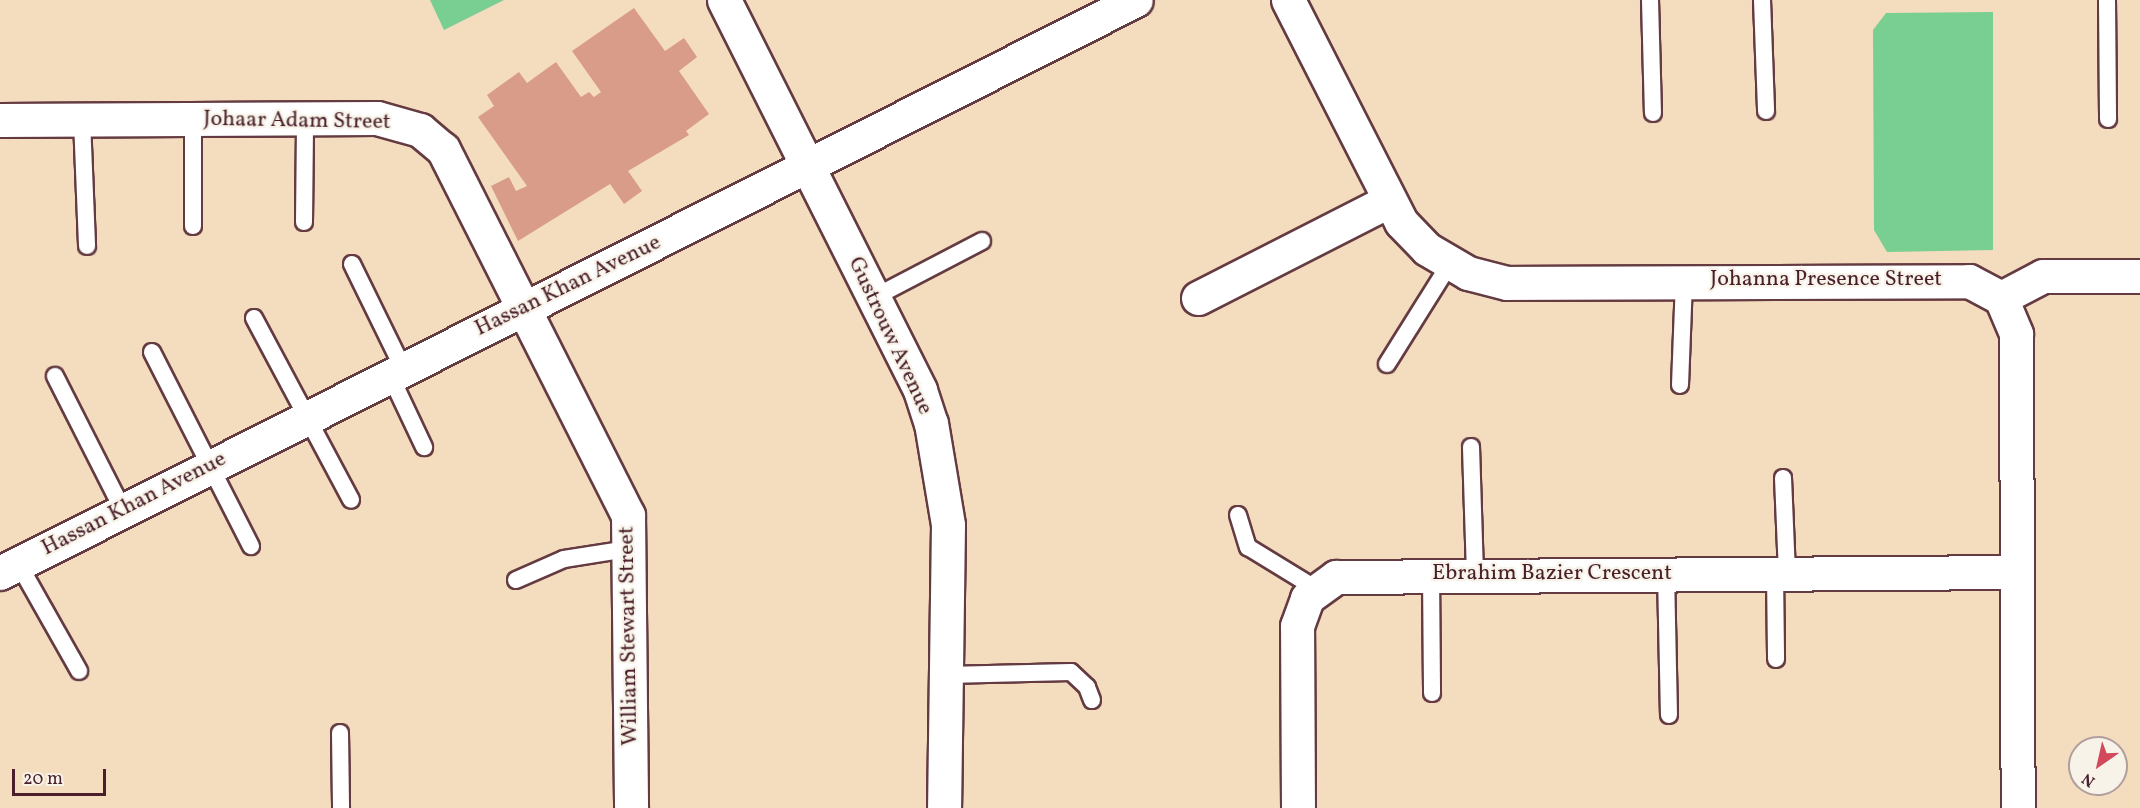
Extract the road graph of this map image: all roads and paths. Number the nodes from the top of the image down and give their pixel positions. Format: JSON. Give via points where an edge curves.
{"nodes":[{"id":1,"x":724,"y":0,"type":"edge"},
{"id":2,"x":1136,"y":0,"type":"edge"},
{"id":3,"x":1288,"y":0,"type":"edge"},
{"id":4,"x":1650,"y":0,"type":"edge"},
{"id":5,"x":1762,"y":0,"type":"edge"},
{"id":6,"x":2106,"y":0,"type":"edge"},
{"id":7,"x":1766,"y":111,"type":"dead end"},
{"id":8,"x":1653,"y":113,"type":"dead end"},
{"id":9,"x":193,"y":119,"type":"junction"},
{"id":10,"x":305,"y":119,"type":"junction"},
{"id":11,"x":2108,"y":119,"type":"dead end"},
{"id":12,"x":0,"y":120,"type":"edge"},
{"id":13,"x":82,"y":120,"type":"junction"},
{"id":14,"x":808,"y":168,"type":"junction"},
{"id":15,"x":1388,"y":201,"type":"junction"},
{"id":16,"x":304,"y":222,"type":"dead end"},
{"id":17,"x":193,"y":226,"type":"dead end"},
{"id":18,"x":982,"y":241,"type":"dead end"},
{"id":19,"x":87,"y":246,"type":"dead end"},
{"id":20,"x":352,"y":264,"type":"dead end"},
{"id":21,"x":1449,"y":265,"type":"junction"},
{"id":22,"x":2140,"y":276,"type":"edge"},
{"id":23,"x":1684,"y":281,"type":"junction"},
{"id":24,"x":873,"y":298,"type":"junction"},
{"id":25,"x":1198,"y":298,"type":"dead end"},
{"id":26,"x":2001,"y":298,"type":"junction"},
{"id":27,"x":521,"y":309,"type":"junction"},
{"id":28,"x":254,"y":318,"type":"dead end"},
{"id":29,"x":152,"y":352,"type":"dead end"},
{"id":30,"x":1387,"y":364,"type":"dead end"},
{"id":31,"x":396,"y":372,"type":"junction"},
{"id":32,"x":55,"y":376,"type":"dead end"},
{"id":33,"x":1680,"y":385,"type":"dead end"},
{"id":34,"x":305,"y":417,"type":"junction"},
{"id":35,"x":424,"y":447,"type":"dead end"},
{"id":36,"x":1471,"y":447,"type":"dead end"},
{"id":37,"x":212,"y":464,"type":"junction"},
{"id":38,"x":1783,"y":478,"type":"dead end"},
{"id":39,"x":351,"y":500,"type":"dead end"},
{"id":40,"x":122,"y":508,"type":"junction"},
{"id":41,"x":1238,"y":515,"type":"dead end"},
{"id":42,"x":251,"y":546,"type":"dead end"},
{"id":43,"x":628,"y":549,"type":"junction"},
{"id":44,"x":9,"y":568,"type":"edge"},
{"id":45,"x":2017,"y":572,"type":"junction"},
{"id":46,"x":1666,"y":573,"type":"junction"},
{"id":47,"x":1781,"y":573,"type":"junction"},
{"id":48,"x":1431,"y":574,"type":"junction"},
{"id":49,"x":1475,"y":574,"type":"junction"},
{"id":50,"x":516,"y":580,"type":"dead end"},
{"id":51,"x":1315,"y":588,"type":"junction"},
{"id":52,"x":1776,"y":659,"type":"dead end"},
{"id":53,"x":79,"y":670,"type":"dead end"},
{"id":54,"x":946,"y":675,"type":"junction"},
{"id":55,"x":1432,"y":693,"type":"dead end"},
{"id":56,"x":1092,"y":700,"type":"dead end"},
{"id":57,"x":1669,"y":716,"type":"dead end"},
{"id":58,"x":340,"y":733,"type":"dead end"},
{"id":59,"x":341,"y":808,"type":"edge"},
{"id":60,"x":631,"y":808,"type":"edge"},
{"id":61,"x":944,"y":808,"type":"edge"},
{"id":62,"x":1298,"y":808,"type":"edge"},
{"id":63,"x":2018,"y":808,"type":"edge"}],
"edges":[{"from":1,"to":14,"type":"street","name":"Gustrouw Avenue"},
{"from":2,"to":14,"type":"street","name":"Hassan Khan Avenue"},
{"from":3,"to":15,"type":"street","name":"Johanna Presence Street"},
{"from":4,"to":8,"type":"lane"},
{"from":5,"to":7,"type":"lane"},
{"from":6,"to":11,"type":"lane"},
{"from":9,"to":10,"type":"street","name":"Johaar Adam Street"},
{"from":9,"to":13,"type":"street","name":"Johaar Adam Street"},
{"from":9,"to":17,"type":"lane"},
{"from":10,"to":16,"type":"lane"},
{"from":10,"to":27,"type":"street","name":"Johaar Adam Street","via":[[392,120],[432,139],[452,162]]},
{"from":12,"to":13,"type":"street","name":"Johaar Adam Street"},
{"from":13,"to":19,"type":"lane"},
{"from":14,"to":24,"type":"street","name":"Gustrouw Avenue"},
{"from":14,"to":27,"type":"street","name":"Hassan Khan Avenue"},
{"from":15,"to":21,"type":"street","name":"Johanna Presence Street","via":[[1413,236]]},
{"from":15,"to":25,"type":"street"},
{"from":18,"to":24,"type":"lane"},
{"from":20,"to":31,"type":"lane"},
{"from":21,"to":23,"type":"street","name":"Johanna Presence Street","via":[[1507,283]]},
{"from":21,"to":30,"type":"lane"},
{"from":22,"to":26,"type":"street","via":[[2043,276]]},
{"from":23,"to":26,"type":"street","name":"Johanna Presence Street","via":[[1969,281]]},
{"from":23,"to":33,"type":"lane"},
{"from":24,"to":54,"type":"street","name":"Gustrouw Avenue","via":[[920,390],[939,456],[948,525]]},
{"from":26,"to":45,"type":"street","via":[[2016,334]]},
{"from":27,"to":31,"type":"street","name":"Hassan Khan Avenue"},
{"from":27,"to":43,"type":"street","name":"William Stewart Street","via":[[628,516]]},
{"from":28,"to":34,"type":"lane"},
{"from":29,"to":37,"type":"lane"},
{"from":31,"to":34,"type":"street","name":"Hassan Khan Avenue"},
{"from":31,"to":35,"type":"lane"},
{"from":32,"to":40,"type":"lane"},
{"from":34,"to":37,"type":"street","name":"Hassan Khan Avenue"},
{"from":34,"to":39,"type":"lane"},
{"from":36,"to":49,"type":"lane"},
{"from":37,"to":40,"type":"street","name":"Hassan Khan Avenue"},
{"from":37,"to":42,"type":"lane"},
{"from":38,"to":47,"type":"lane"},
{"from":40,"to":44,"type":"street","name":"Hassan Khan Avenue"},
{"from":41,"to":51,"type":"lane","via":[[1248,547]]},
{"from":43,"to":50,"type":"lane","via":[[564,559]]},
{"from":43,"to":60,"type":"street","name":"William Stewart Street"},
{"from":44,"to":53,"type":"lane"},
{"from":45,"to":47,"type":"street","name":"Ebrahim Bazier Crescent"},
{"from":45,"to":63,"type":"street"},
{"from":46,"to":47,"type":"street","name":"Ebrahim Bazier Crescent"},
{"from":46,"to":49,"type":"street","name":"Ebrahim Bazier Crescent"},
{"from":46,"to":57,"type":"lane"},
{"from":47,"to":52,"type":"lane"},
{"from":48,"to":49,"type":"street","name":"Ebrahim Bazier Crescent"},
{"from":48,"to":51,"type":"street","name":"Ebrahim Bazier Crescent","via":[[1335,577]]},
{"from":48,"to":55,"type":"lane"},
{"from":51,"to":62,"type":"street","via":[[1297,626]]},
{"from":54,"to":56,"type":"lane","via":[[1071,672],[1088,687]]},
{"from":54,"to":61,"type":"street","name":"Gustrouw Avenue"},
{"from":58,"to":59,"type":"lane"}]}
